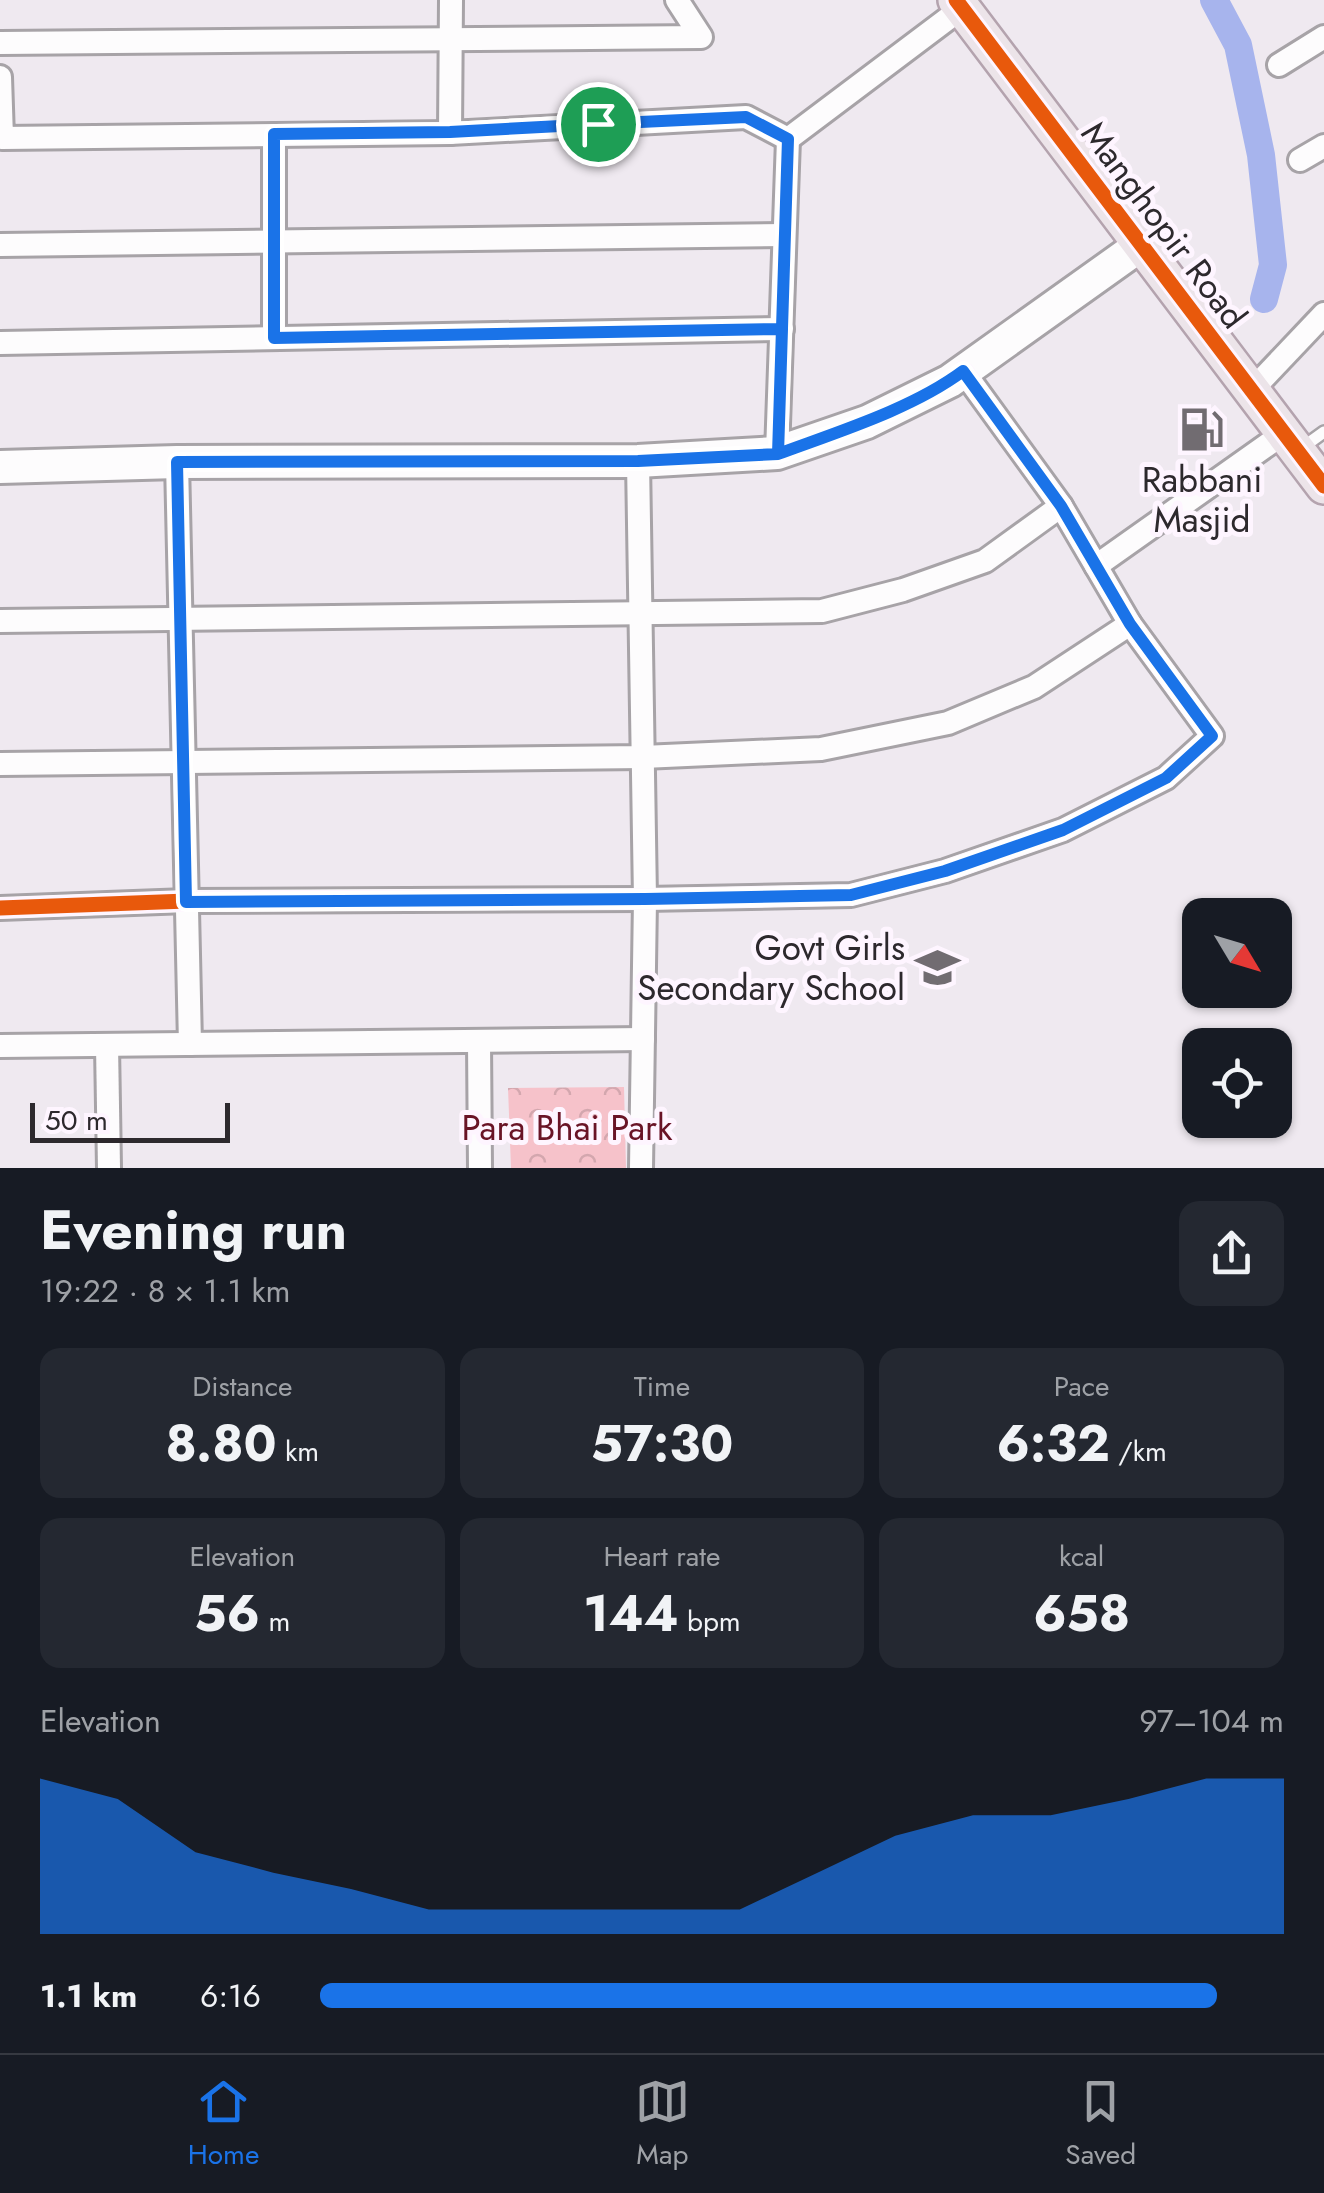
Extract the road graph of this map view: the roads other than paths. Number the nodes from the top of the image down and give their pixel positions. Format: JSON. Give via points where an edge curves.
{"nodes":[{"id":1,"x":451,"y":0,"type":"edge"},
{"id":2,"x":677,"y":0,"type":"edge"},
{"id":3,"x":964,"y":3,"type":"edge"},
{"id":4,"x":1324,"y":37,"type":"edge"},
{"id":5,"x":451,"y":39,"type":"junction"},
{"id":6,"x":0,"y":42,"type":"edge"},
{"id":7,"x":1279,"y":65,"type":"dead end"},
{"id":8,"x":0,"y":78,"type":"edge"},
{"id":9,"x":450,"y":132,"type":"junction"},
{"id":10,"x":274,"y":134,"type":"junction"},
{"id":11,"x":788,"y":139,"type":"junction"},
{"id":12,"x":1324,"y":146,"type":"edge"},
{"id":13,"x":1300,"y":160,"type":"dead end"},
{"id":14,"x":784,"y":234,"type":"junction"},
{"id":15,"x":275,"y":241,"type":"junction"},
{"id":16,"x":1142,"y":244,"type":"junction"},
{"id":17,"x":0,"y":245,"type":"edge"},
{"id":18,"x":1324,"y":314,"type":"edge"},
{"id":19,"x":782,"y":329,"type":"junction"},
{"id":20,"x":274,"y":338,"type":"junction"},
{"id":21,"x":0,"y":343,"type":"edge"},
{"id":22,"x":963,"y":371,"type":"junction"},
{"id":23,"x":1252,"y":390,"type":"junction"},
{"id":24,"x":778,"y":454,"type":"junction"},
{"id":25,"x":1311,"y":457,"type":"edge"},
{"id":26,"x":638,"y":461,"type":"junction"},
{"id":27,"x":177,"y":462,"type":"junction"},
{"id":28,"x":0,"y":467,"type":"edge"},
{"id":29,"x":1061,"y":506,"type":"junction"},
{"id":30,"x":1096,"y":566,"type":"junction"},
{"id":31,"x":641,"y":612,"type":"junction"},
{"id":32,"x":180,"y":619,"type":"junction"},
{"id":33,"x":0,"y":621,"type":"edge"},
{"id":34,"x":1130,"y":624,"type":"junction"},
{"id":35,"x":643,"y":757,"type":"junction"},
{"id":36,"x":184,"y":762,"type":"junction"},
{"id":37,"x":0,"y":764,"type":"edge"},
{"id":38,"x":645,"y":899,"type":"junction"},
{"id":39,"x":186,"y":902,"type":"junction"},
{"id":40,"x":0,"y":908,"type":"edge"},
{"id":41,"x":643,"y":1040,"type":"junction"},
{"id":42,"x":479,"y":1042,"type":"junction"},
{"id":43,"x":190,"y":1044,"type":"junction"},
{"id":44,"x":107,"y":1045,"type":"junction"},
{"id":45,"x":0,"y":1046,"type":"edge"},
{"id":46,"x":109,"y":1168,"type":"edge"},
{"id":47,"x":480,"y":1168,"type":"edge"},
{"id":48,"x":642,"y":1168,"type":"edge"}],
"edges":[{"from":1,"to":5,"type":"street"},
{"from":2,"to":5,"type":"street","via":[[701,37]]},
{"from":3,"to":11,"type":"street"},
{"from":3,"to":16,"type":"main road","name":"Manghopir Road"},
{"from":4,"to":7,"type":"street"},
{"from":5,"to":6,"type":"street"},
{"from":5,"to":9,"type":"street"},
{"from":8,"to":10,"type":"street","via":[[2,138]]},
{"from":9,"to":10,"type":"street"},
{"from":9,"to":11,"type":"street","via":[[746,117]]},
{"from":10,"to":15,"type":"street"},
{"from":11,"to":14,"type":"street"},
{"from":12,"to":13,"type":"street"},
{"from":14,"to":15,"type":"street"},
{"from":14,"to":19,"type":"street"},
{"from":15,"to":17,"type":"street"},
{"from":15,"to":20,"type":"street"},
{"from":16,"to":22,"type":"street"},
{"from":16,"to":23,"type":"main road","name":"Manghopir Road"},
{"from":18,"to":23,"type":"street"},
{"from":19,"to":20,"type":"street"},
{"from":19,"to":24,"type":"street"},
{"from":20,"to":21,"type":"street"},
{"from":22,"to":24,"type":"street","via":[[866,422]]},
{"from":22,"to":29,"type":"street"},
{"from":23,"to":25,"type":"main road","name":"Manghopir Road"},
{"from":24,"to":26,"type":"street"},
{"from":25,"to":30,"type":"street"},
{"from":26,"to":27,"type":"street"},
{"from":26,"to":31,"type":"street"},
{"from":27,"to":28,"type":"street"},
{"from":27,"to":32,"type":"street"},
{"from":29,"to":30,"type":"street"},
{"from":29,"to":31,"type":"street","via":[[985,562],[822,612]]},
{"from":30,"to":34,"type":"street"},
{"from":31,"to":32,"type":"street"},
{"from":31,"to":35,"type":"street"},
{"from":32,"to":33,"type":"street"},
{"from":32,"to":36,"type":"street"},
{"from":34,"to":35,"type":"street","via":[[1034,687],[948,723],[821,748]]},
{"from":34,"to":38,"type":"street","via":[[1212,736],[1166,778],[1063,830],[851,895]]},
{"from":35,"to":36,"type":"street"},
{"from":35,"to":38,"type":"street"},
{"from":36,"to":37,"type":"street"},
{"from":36,"to":39,"type":"street"},
{"from":38,"to":39,"type":"street"},
{"from":38,"to":41,"type":"street"},
{"from":39,"to":40,"type":"street"},
{"from":39,"to":43,"type":"street"},
{"from":41,"to":42,"type":"street"},
{"from":41,"to":48,"type":"street"},
{"from":42,"to":43,"type":"street"},
{"from":42,"to":47,"type":"street"},
{"from":43,"to":44,"type":"street"},
{"from":44,"to":45,"type":"street"},
{"from":44,"to":46,"type":"street"}]}
